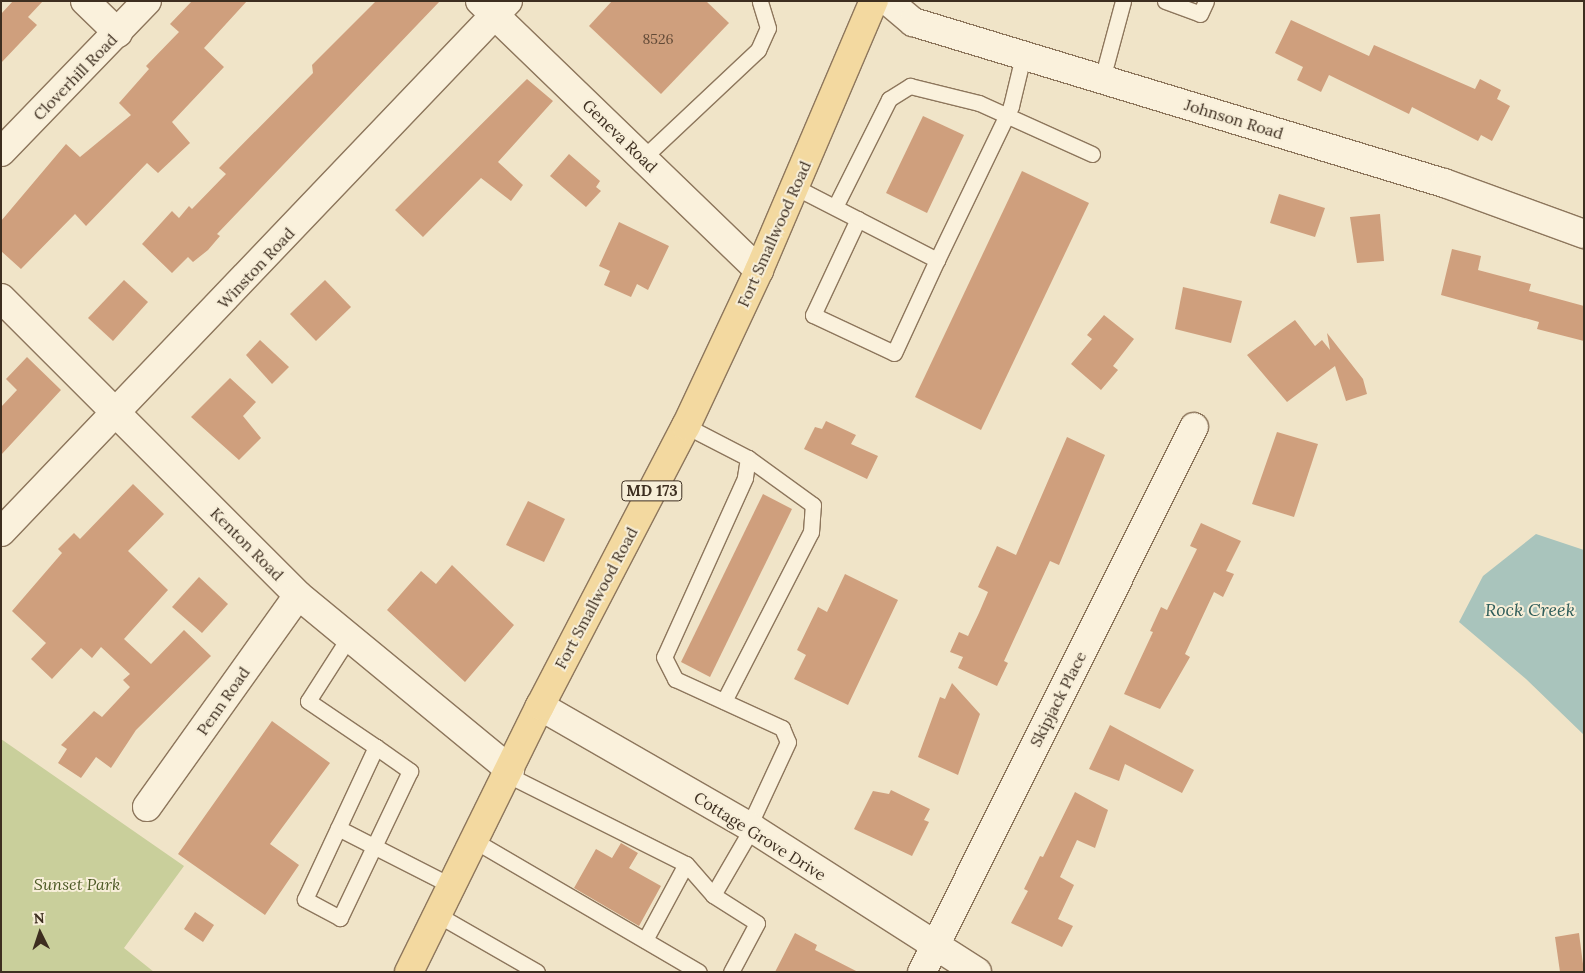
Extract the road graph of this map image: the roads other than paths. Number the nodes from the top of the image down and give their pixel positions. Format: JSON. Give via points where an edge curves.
{"nodes":[{"id":1,"x":85,"y":1,"type":"edge"},
{"id":2,"x":147,"y":1,"type":"edge"},
{"id":3,"x":760,"y":1,"type":"edge"},
{"id":4,"x":874,"y":1,"type":"edge"},
{"id":5,"x":888,"y":1,"type":"edge"},
{"id":6,"x":1123,"y":1,"type":"edge"},
{"id":7,"x":1166,"y":1,"type":"edge"},
{"id":8,"x":494,"y":6,"type":"edge"},
{"id":9,"x":1203,"y":7,"type":"edge"},
{"id":10,"x":118,"y":33,"type":"junction"},
{"id":11,"x":1023,"y":56,"type":"junction"},
{"id":12,"x":1102,"y":79,"type":"junction"},
{"id":13,"x":1006,"y":114,"type":"junction"},
{"id":14,"x":1,"y":152,"type":"edge"},
{"id":15,"x":1092,"y":154,"type":"dead end"},
{"id":16,"x":643,"y":158,"type":"junction"},
{"id":17,"x":796,"y":186,"type":"junction"},
{"id":18,"x":835,"y":207,"type":"junction"},
{"id":19,"x":858,"y":219,"type":"junction"},
{"id":20,"x":1584,"y":234,"type":"edge"},
{"id":21,"x":937,"y":260,"type":"junction"},
{"id":22,"x":759,"y":270,"type":"junction"},
{"id":23,"x":1,"y":298,"type":"edge"},
{"id":24,"x":118,"y":414,"type":"junction"},
{"id":25,"x":686,"y":426,"type":"junction"},
{"id":26,"x":1194,"y":427,"type":"dead end"},
{"id":27,"x":748,"y":458,"type":"junction"},
{"id":28,"x":1,"y":532,"type":"edge"},
{"id":29,"x":298,"y":595,"type":"junction"},
{"id":30,"x":349,"y":637,"type":"junction"},
{"id":31,"x":724,"y":702,"type":"junction"},
{"id":32,"x":540,"y":706,"type":"junction"},
{"id":33,"x":376,"y":747,"type":"junction"},
{"id":34,"x":509,"y":773,"type":"junction"},
{"id":35,"x":147,"y":806,"type":"dead end"},
{"id":36,"x":750,"y":827,"type":"junction"},
{"id":37,"x":338,"y":828,"type":"junction"},
{"id":38,"x":475,"y":841,"type":"junction"},
{"id":39,"x":374,"y":847,"type":"junction"},
{"id":40,"x":686,"y":864,"type":"junction"},
{"id":41,"x":452,"y":886,"type":"junction"},
{"id":42,"x":714,"y":895,"type":"junction"},
{"id":43,"x":438,"y":915,"type":"junction"},
{"id":44,"x":645,"y":940,"type":"junction"},
{"id":45,"x":934,"y":947,"type":"junction"},
{"id":46,"x":409,"y":972,"type":"edge"},
{"id":47,"x":537,"y":972,"type":"edge"},
{"id":48,"x":699,"y":972,"type":"edge"},
{"id":49,"x":731,"y":972,"type":"edge"},
{"id":50,"x":922,"y":972,"type":"edge"},
{"id":51,"x":977,"y":972,"type":"edge"}],
"edges":[{"from":1,"to":10,"type":"street"},
{"from":2,"to":10,"type":"street","name":"Cloverhill Road"},
{"from":3,"to":16,"type":"lane","via":[[768,28],[758,50]]},
{"from":4,"to":17,"type":"main road","name":"Fort Smallwood Road","number":"MD 173"},
{"from":5,"to":11,"type":"street","name":"Johnson Road","via":[[913,22]]},
{"from":6,"to":12,"type":"lane"},
{"from":7,"to":9,"type":"lane"},
{"from":8,"to":16,"type":"street","name":"Geneva Road"},
{"from":8,"to":24,"type":"street","name":"Winston Road"},
{"from":10,"to":14,"type":"street","name":"Cloverhill Road"},
{"from":11,"to":12,"type":"street","name":"Johnson Road"},
{"from":11,"to":13,"type":"lane"},
{"from":12,"to":20,"type":"street","name":"Johnson Road","via":[[1444,183]]},
{"from":13,"to":15,"type":"lane"},
{"from":13,"to":18,"type":"lane","via":[[918,87],[895,92]]},
{"from":13,"to":21,"type":"lane"},
{"from":16,"to":22,"type":"street","name":"Geneva Road"},
{"from":17,"to":18,"type":"lane"},
{"from":17,"to":22,"type":"main road","name":"Fort Smallwood Road","number":"MD 173"},
{"from":18,"to":19,"type":"lane"},
{"from":19,"to":21,"type":"lane"},
{"from":19,"to":21,"type":"lane","via":[[813,315],[894,353]]},
{"from":22,"to":25,"type":"main road","name":"Fort Smallwood Road","number":"MD 173"},
{"from":23,"to":24,"type":"street","name":"Kenton Road"},
{"from":24,"to":28,"type":"street","name":"Winston Road"},
{"from":24,"to":29,"type":"street","name":"Kenton Road"},
{"from":25,"to":27,"type":"lane"},
{"from":25,"to":32,"type":"main road","name":"Fort Smallwood Road","number":"MD 173"},
{"from":26,"to":45,"type":"street","name":"Skipjack Place"},
{"from":27,"to":31,"type":"lane","via":[[745,478],[664,657],[675,679]]},
{"from":27,"to":31,"type":"lane","via":[[812,505],[811,532]]},
{"from":29,"to":30,"type":"street","name":"Kenton Road"},
{"from":29,"to":35,"type":"street","name":"Penn Road"},
{"from":30,"to":33,"type":"lane","via":[[308,701]]},
{"from":30,"to":34,"type":"street","name":"Kenton Road"},
{"from":31,"to":36,"type":"lane","via":[[782,728],[788,742]]},
{"from":32,"to":34,"type":"main road","name":"Fort Smallwood Road","number":"MD 173"},
{"from":32,"to":36,"type":"street","name":"Cottage Grove Drive"},
{"from":33,"to":37,"type":"lane"},
{"from":33,"to":39,"type":"lane","via":[[410,771]]},
{"from":34,"to":38,"type":"main road","name":"Fort Smallwood Road","number":"MD 173"},
{"from":34,"to":40,"type":"lane"},
{"from":36,"to":42,"type":"lane"},
{"from":36,"to":45,"type":"street","name":"Cottage Grove Drive"},
{"from":37,"to":39,"type":"lane"},
{"from":37,"to":39,"type":"lane","via":[[305,899],[340,918]]},
{"from":38,"to":41,"type":"main road","name":"Fort Smallwood Road","number":"MD 173"},
{"from":38,"to":44,"type":"lane"},
{"from":39,"to":41,"type":"lane"},
{"from":40,"to":42,"type":"lane"},
{"from":40,"to":44,"type":"lane"},
{"from":41,"to":43,"type":"main road","name":"Fort Smallwood Road","number":"MD 173"},
{"from":42,"to":49,"type":"lane","via":[[757,922]]},
{"from":43,"to":46,"type":"main road","name":"Fort Smallwood Road","number":"MD 173"},
{"from":43,"to":47,"type":"lane"},
{"from":44,"to":48,"type":"lane"},
{"from":45,"to":50,"type":"street","name":"Skipjack Place"},
{"from":45,"to":51,"type":"street","name":"Cottage Grove Drive"}]}
